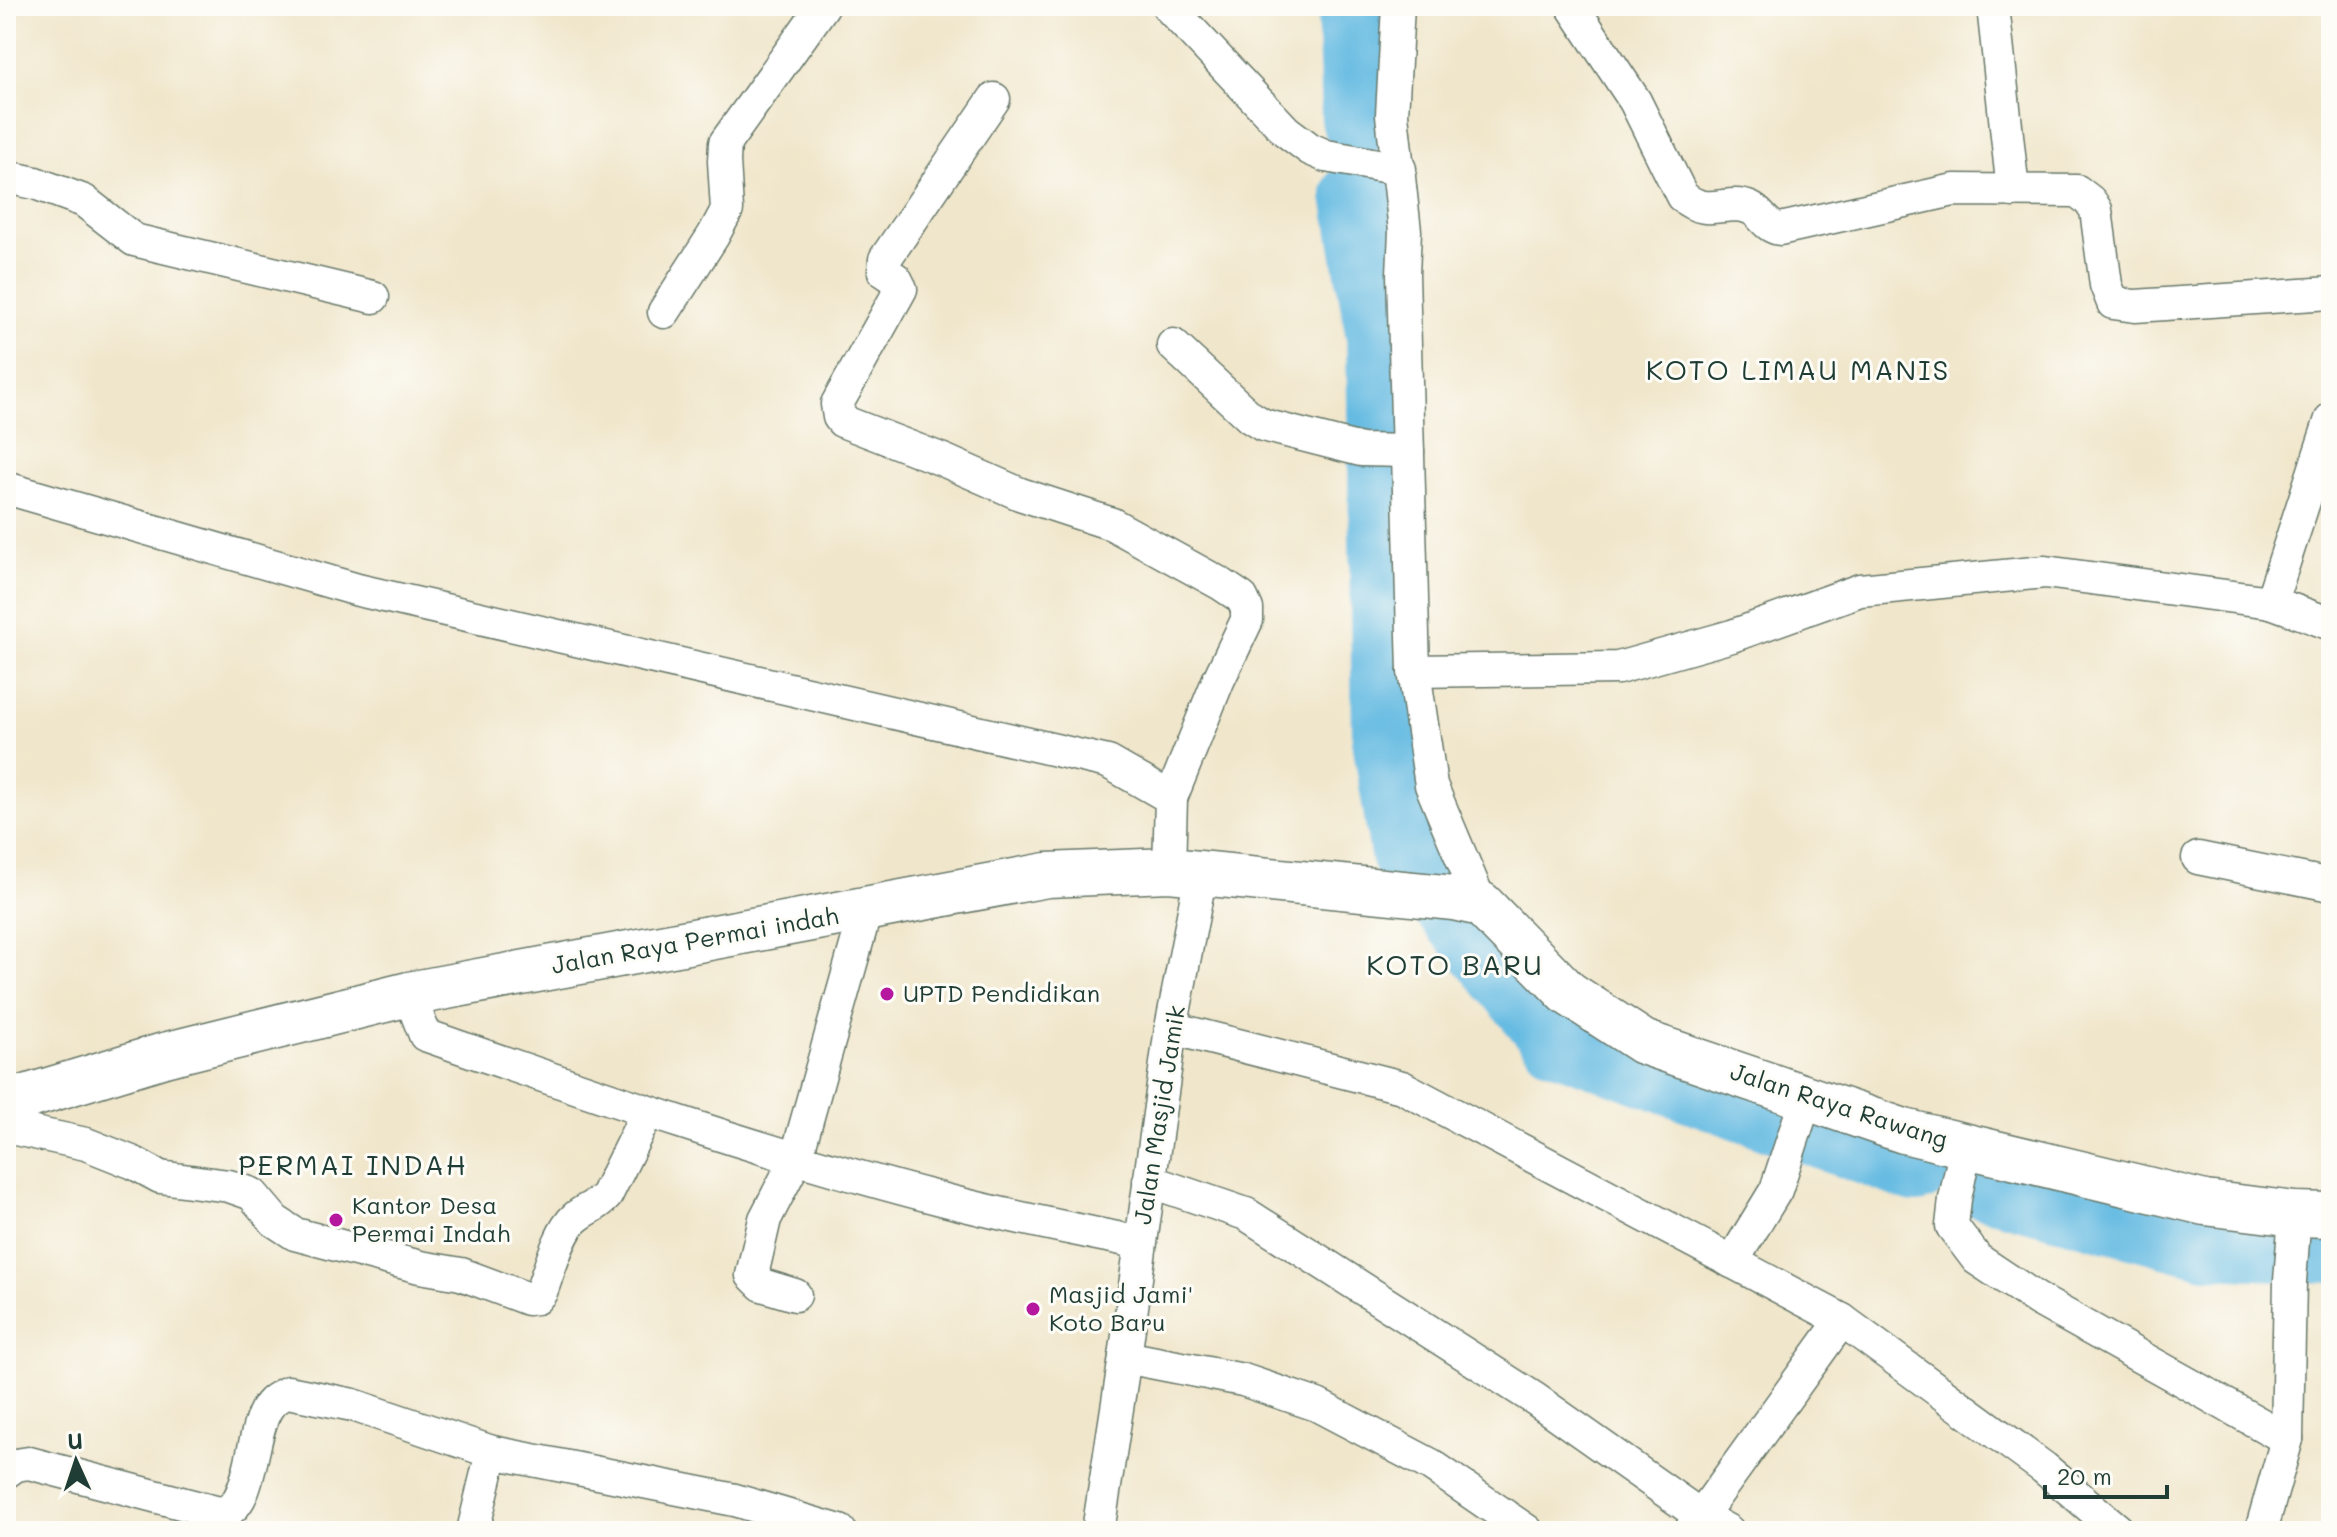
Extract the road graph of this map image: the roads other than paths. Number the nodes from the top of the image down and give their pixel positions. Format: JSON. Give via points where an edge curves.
{"nodes":[{"id":1,"x":823,"y":6,"type":"edge"},
{"id":2,"x":1168,"y":6,"type":"edge"},
{"id":3,"x":1398,"y":6,"type":"edge"},
{"id":4,"x":1572,"y":6,"type":"edge"},
{"id":5,"x":1993,"y":6,"type":"edge"},
{"id":6,"x":994,"y":99,"type":"dead end"},
{"id":7,"x":1400,"y":169,"type":"junction"},
{"id":8,"x":6,"y":177,"type":"edge"},
{"id":9,"x":2013,"y":191,"type":"junction"},
{"id":10,"x":2331,"y":293,"type":"edge"},
{"id":11,"x":373,"y":297,"type":"dead end"},
{"id":12,"x":664,"y":312,"type":"dead end"},
{"id":13,"x":1173,"y":345,"type":"dead end"},
{"id":14,"x":2331,"y":419,"type":"edge"},
{"id":15,"x":1393,"y":452,"type":"junction"},
{"id":16,"x":6,"y":488,"type":"edge"},
{"id":17,"x":2271,"y":602,"type":"junction"},
{"id":18,"x":2331,"y":624,"type":"edge"},
{"id":19,"x":1414,"y":671,"type":"junction"},
{"id":20,"x":1171,"y":798,"type":"junction"},
{"id":21,"x":2198,"y":858,"type":"dead end"},
{"id":22,"x":1185,"y":872,"type":"junction"},
{"id":23,"x":2331,"y":885,"type":"edge"},
{"id":24,"x":1467,"y":901,"type":"junction"},
{"id":25,"x":866,"y":910,"type":"junction"},
{"id":26,"x":409,"y":994,"type":"junction"},
{"id":27,"x":1171,"y":1028,"type":"junction"},
{"id":28,"x":6,"y":1103,"type":"edge"},
{"id":29,"x":1805,"y":1106,"type":"junction"},
{"id":30,"x":647,"y":1113,"type":"junction"},
{"id":31,"x":6,"y":1127,"type":"edge"},
{"id":32,"x":1966,"y":1146,"type":"junction"},
{"id":33,"x":796,"y":1159,"type":"junction"},
{"id":34,"x":1149,"y":1181,"type":"junction"},
{"id":35,"x":2307,"y":1221,"type":"edge"},
{"id":36,"x":1140,"y":1243,"type":"junction"},
{"id":37,"x":1732,"y":1262,"type":"junction"},
{"id":38,"x":795,"y":1295,"type":"dead end"},
{"id":39,"x":1842,"y":1320,"type":"junction"},
{"id":40,"x":1125,"y":1357,"type":"junction"},
{"id":41,"x":2287,"y":1439,"type":"junction"},
{"id":42,"x":492,"y":1452,"type":"junction"},
{"id":43,"x":6,"y":1472,"type":"edge"},
{"id":44,"x":1706,"y":1526,"type":"edge"},
{"id":45,"x":473,"y":1531,"type":"edge"},
{"id":46,"x":840,"y":1531,"type":"edge"},
{"id":47,"x":1098,"y":1531,"type":"edge"},
{"id":48,"x":1527,"y":1531,"type":"edge"},
{"id":49,"x":2119,"y":1531,"type":"edge"},
{"id":50,"x":2261,"y":1531,"type":"edge"}],
"edges":[{"from":1,"to":12,"type":"street","via":[[725,143],[727,210]]},
{"from":2,"to":7,"type":"street","via":[[1286,131],[1310,149]]},
{"from":3,"to":7,"type":"street","via":[[1392,115]]},
{"from":4,"to":9,"type":"street","via":[[1635,101],[1682,196],[1691,203],[1752,208],[1780,229],[1954,190]]},
{"from":5,"to":9,"type":"street"},
{"from":6,"to":20,"type":"street","via":[[885,259],[884,271],[901,289],[837,410],[842,421],[1020,494],[1112,524],[1242,598],[1247,620]]},
{"from":7,"to":15,"type":"street","via":[[1405,231]]},
{"from":8,"to":11,"type":"street","via":[[84,201],[134,240]]},
{"from":9,"to":10,"type":"street","via":[[2077,191],[2090,201],[2113,303],[2135,306]]},
{"from":13,"to":15,"type":"street","via":[[1263,425]]},
{"from":14,"to":17,"type":"street"},
{"from":15,"to":19,"type":"street"},
{"from":16,"to":20,"type":"street","via":[[358,590],[1108,762]]},
{"from":17,"to":18,"type":"street"},
{"from":17,"to":19,"type":"street","via":[[2045,572],[1860,590],[1732,636],[1618,668]]},
{"from":19,"to":24,"type":"street","via":[[1431,785]]},
{"from":20,"to":22,"type":"street","name":"Jalan Masjid Jamik"},
{"from":21,"to":23,"type":"street"},
{"from":22,"to":24,"type":"main road","name":"Jalan Raya Permai indah"},
{"from":22,"to":25,"type":"main road","name":"Jalan Raya Permai indah","via":[[1047,875]]},
{"from":22,"to":27,"type":"street","name":"Jalan Masjid Jamik"},
{"from":24,"to":29,"type":"main road","name":"Jalan Raya Rawang","via":[[1568,993],[1643,1042]]},
{"from":25,"to":26,"type":"main road","name":"Jalan Raya Permai indah"},
{"from":25,"to":33,"type":"street"},
{"from":26,"to":28,"type":"main road","name":"Jalan Raya Permai indah","via":[[164,1055]]},
{"from":26,"to":30,"type":"street","via":[[425,1035]]},
{"from":27,"to":34,"type":"street","name":"Jalan Masjid Jamik"},
{"from":27,"to":37,"type":"street","via":[[1402,1087]]},
{"from":29,"to":32,"type":"main road","name":"Jalan Raya Rawang"},
{"from":29,"to":37,"type":"street","via":[[1776,1190]]},
{"from":30,"to":31,"type":"street","via":[[606,1196],[567,1227],[541,1292],[528,1299],[461,1274],[295,1234],[275,1221],[252,1194],[229,1186],[160,1177],[86,1144]]},
{"from":30,"to":33,"type":"street"},
{"from":32,"to":35,"type":"main road","name":"Jalan Raya Rawang","via":[[2205,1203]]},
{"from":32,"to":41,"type":"street","via":[[1952,1226],[1977,1259],[2037,1299]]},
{"from":33,"to":36,"type":"street","via":[[947,1201]]},
{"from":33,"to":38,"type":"street","via":[[765,1219],[752,1275],[762,1285]]},
{"from":34,"to":36,"type":"street","name":"Jalan Masjid Jamik"},
{"from":34,"to":44,"type":"street","via":[[1246,1214],[1535,1399]]},
{"from":35,"to":41,"type":"street","via":[[2290,1281]]},
{"from":36,"to":40,"type":"street","name":"Jalan Masjid Jamik"},
{"from":37,"to":39,"type":"street"},
{"from":39,"to":44,"type":"street"},
{"from":39,"to":49,"type":"street","via":[[2044,1468]]},
{"from":40,"to":47,"type":"street","name":"Jalan Masjid Jamik"},
{"from":40,"to":48,"type":"street","via":[[1243,1380],[1317,1405],[1431,1465]]},
{"from":41,"to":50,"type":"street"},
{"from":42,"to":43,"type":"street","via":[[353,1405],[288,1392],[271,1402],[263,1417],[241,1495],[227,1512],[29,1463]]},
{"from":42,"to":45,"type":"street"},
{"from":42,"to":46,"type":"street","via":[[735,1500]]}]}
